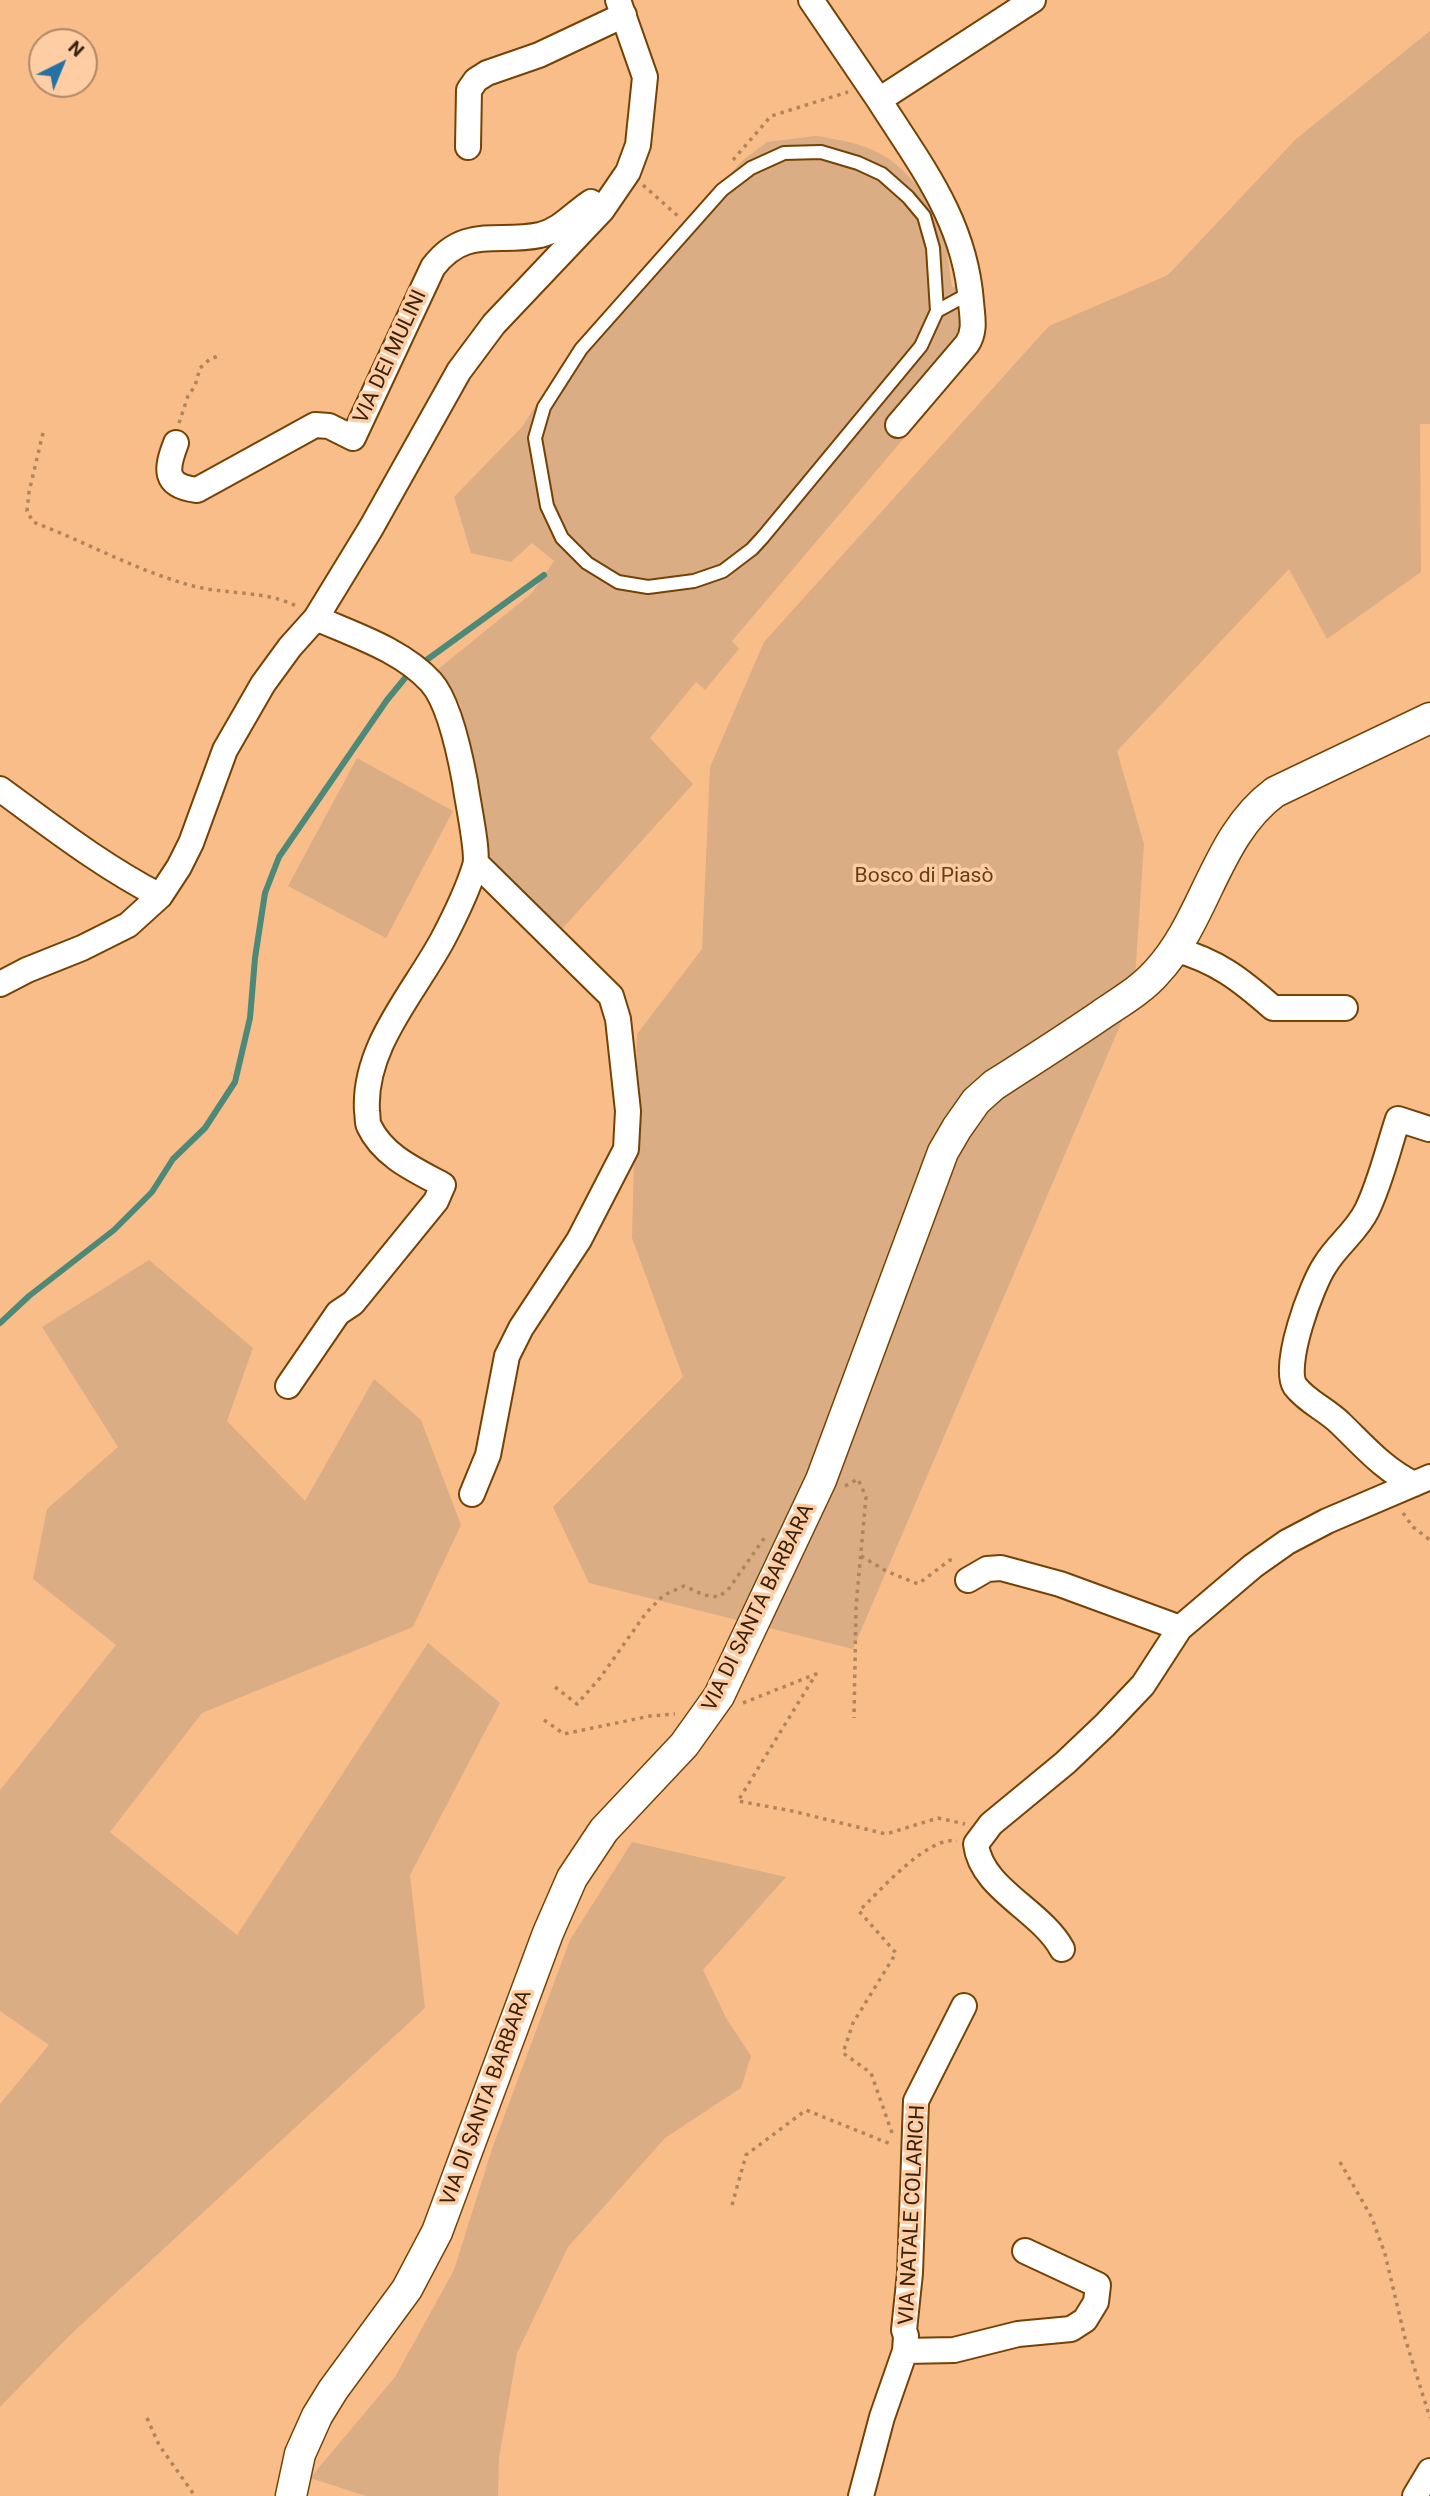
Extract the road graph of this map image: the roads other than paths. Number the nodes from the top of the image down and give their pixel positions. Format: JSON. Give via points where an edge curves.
{"nodes":[{"id":1,"x":811,"y":0,"type":"edge"},
{"id":2,"x":1033,"y":0,"type":"edge"},
{"id":3,"x":621,"y":8,"type":"edge"},
{"id":4,"x":874,"y":93,"type":"junction"},
{"id":5,"x":468,"y":146,"type":"dead end"},
{"id":6,"x":602,"y":210,"type":"junction"},
{"id":7,"x":970,"y":293,"type":"junction"},
{"id":8,"x":937,"y":311,"type":"junction"},
{"id":9,"x":898,"y":425,"type":"dead end"},
{"id":10,"x":176,"y":443,"type":"road end"},
{"id":11,"x":316,"y":618,"type":"junction"},
{"id":12,"x":1430,"y":718,"type":"edge"},
{"id":13,"x":0,"y":789,"type":"edge"},
{"id":14,"x":476,"y":863,"type":"junction"},
{"id":15,"x":160,"y":896,"type":"junction"},
{"id":16,"x":1174,"y":949,"type":"junction"},
{"id":17,"x":0,"y":984,"type":"edge"},
{"id":18,"x":1345,"y":1008,"type":"dead end"},
{"id":19,"x":1429,"y":1129,"type":"edge"},
{"id":20,"x":288,"y":1386,"type":"dead end"},
{"id":21,"x":1422,"y":1480,"type":"edge"},
{"id":22,"x":472,"y":1494,"type":"dead end"},
{"id":23,"x":978,"y":1575,"type":"road end"},
{"id":24,"x":1180,"y":1628,"type":"junction"},
{"id":25,"x":1062,"y":1949,"type":"dead end"},
{"id":26,"x":964,"y":2006,"type":"dead end"},
{"id":27,"x":1025,"y":2251,"type":"dead end"},
{"id":28,"x":905,"y":2351,"type":"junction"},
{"id":29,"x":1430,"y":2471,"type":"edge"},
{"id":30,"x":291,"y":2496,"type":"edge"},
{"id":31,"x":861,"y":2496,"type":"edge"},
{"id":32,"x":1415,"y":2496,"type":"edge"}],
"edges":[{"from":1,"to":4,"type":"street"},
{"from":2,"to":4,"type":"street"},
{"from":3,"to":5,"type":"street","via":[[539,55],[476,80],[469,90]]},
{"from":3,"to":6,"type":"street","via":[[645,78],[638,145],[628,172]]},
{"from":4,"to":7,"type":"street","via":[[944,204],[961,245]]},
{"from":6,"to":10,"type":"street","name":"VIA DEI MULINI","via":[[591,202],[554,230],[540,235],[479,237],[440,257],[354,438],[315,425],[197,490],[184,488],[169,475]]},
{"from":6,"to":11,"type":"street","via":[[494,324],[459,371]]},
{"from":7,"to":8,"type":"lane"},
{"from":7,"to":9,"type":"street","via":[[971,337]]},
{"from":8,"to":8,"type":"lane","via":[[925,216],[882,174],[821,152],[784,153],[751,168],[722,190],[581,349],[544,407],[535,438],[537,461],[547,506],[562,538],[587,563],[618,582],[648,587],[694,581],[723,571],[763,537],[912,357]]},
{"from":11,"to":14,"type":"street","via":[[383,648],[432,683],[461,759]]},
{"from":11,"to":15,"type":"street","via":[[263,684],[225,750],[191,843]]},
{"from":12,"to":16,"type":"street","name":"VIA DI SANTA BARBARA","via":[[1275,792],[1258,805],[1227,851]]},
{"from":13,"to":15,"type":"street","via":[[76,846]]},
{"from":14,"to":20,"type":"street","via":[[443,938],[373,1063],[366,1096],[368,1125],[387,1152],[443,1185],[436,1201],[353,1303],[338,1313]]},
{"from":14,"to":22,"type":"street","via":[[611,996],[618,1019],[628,1111],[626,1149],[607,1189],[507,1356],[488,1455]]},
{"from":15,"to":17,"type":"street","via":[[128,925]]},
{"from":16,"to":18,"type":"street","via":[[1235,975],[1273,1008]]},
{"from":16,"to":30,"type":"street","name":"VIA DI SANTA BARBARA","via":[[1157,973],[1134,993],[994,1085],[976,1101],[943,1152],[815,1494],[719,1696],[684,1745],[604,1830],[572,1878],[437,2232],[407,2289],[317,2416],[300,2454]]},
{"from":19,"to":21,"type":"street","via":[[1398,1119],[1366,1212],[1314,1281],[1291,1372],[1295,1385],[1310,1400],[1390,1471]]},
{"from":21,"to":24,"type":"street","via":[[1287,1542]]},
{"from":23,"to":24,"type":"street","via":[[1002,1568]]},
{"from":24,"to":25,"type":"street","via":[[1143,1685],[1105,1725],[981,1837],[978,1859],[992,1878],[1054,1934]]},
{"from":26,"to":28,"type":"street","name":"VIA NATALE COLARICH","via":[[916,2101]]},
{"from":27,"to":28,"type":"street","name":"VIA NATALE COLARICH","via":[[1098,2285],[1096,2302],[1085,2320],[1071,2329],[1018,2334],[954,2350]]},
{"from":28,"to":31,"type":"street","name":"VIA NATALE COLARICH"},
{"from":29,"to":32,"type":"street"}]}
